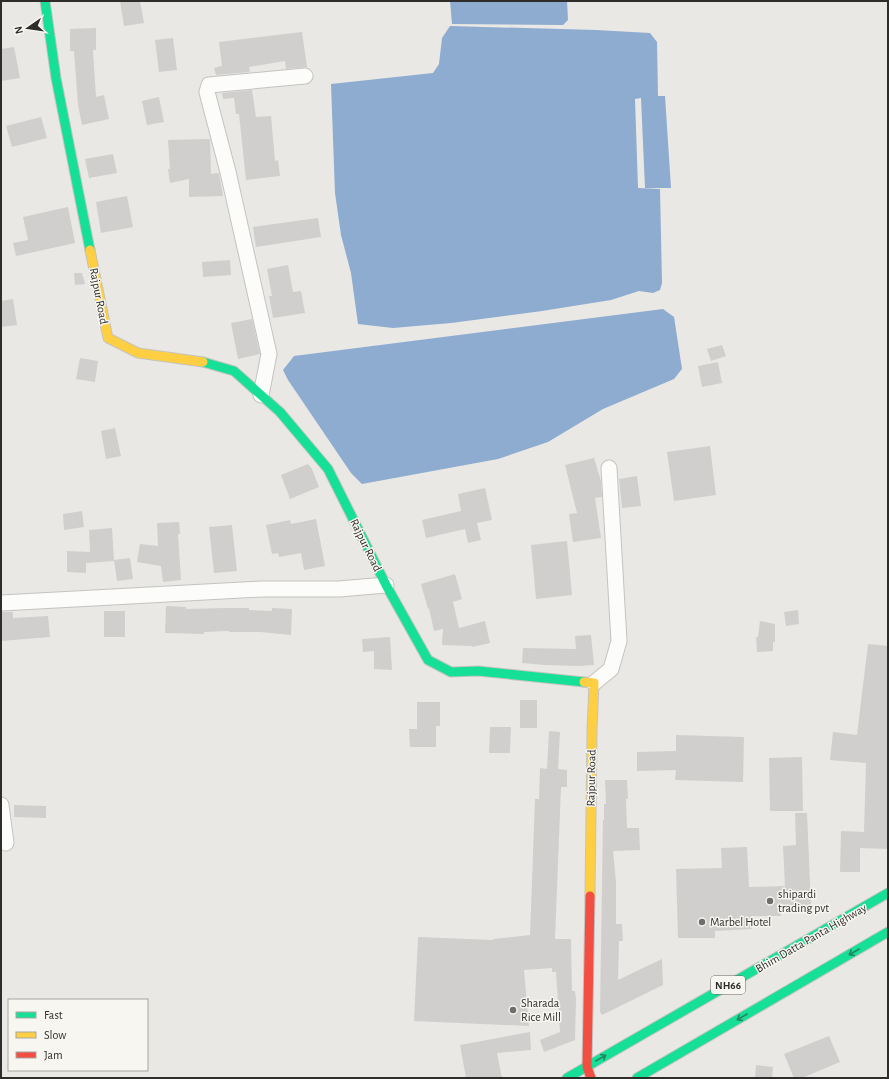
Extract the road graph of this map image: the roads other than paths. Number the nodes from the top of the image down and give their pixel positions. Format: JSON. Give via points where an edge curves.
{"nodes":[{"id":1,"x":45,"y":1,"type":"edge"},
{"id":2,"x":305,"y":76,"type":"dead end"},
{"id":3,"x":261,"y":395,"type":"junction"},
{"id":4,"x":609,"y":468,"type":"dead end"},
{"id":5,"x":386,"y":585,"type":"junction"},
{"id":6,"x":1,"y":603,"type":"edge"},
{"id":7,"x":594,"y":682,"type":"junction"},
{"id":8,"x":1,"y":805,"type":"edge"},
{"id":9,"x":6,"y":843,"type":"dead end"},
{"id":10,"x":888,"y":893,"type":"edge"},
{"id":11,"x":888,"y":932,"type":"edge"},
{"id":12,"x":587,"y":1067,"type":"junction"},
{"id":13,"x":567,"y":1078,"type":"edge"},
{"id":14,"x":591,"y":1078,"type":"edge"},
{"id":15,"x":638,"y":1078,"type":"edge"}],
"edges":[{"from":1,"to":3,"type":"main road","name":"Rajpur Road","via":[[56,78],[108,338],[138,353],[201,361],[234,371]]},
{"from":2,"to":3,"type":"street","via":[[209,85],[207,92],[228,172],[269,354]]},
{"from":3,"to":5,"type":"main road","name":"Rajpur Road","via":[[280,412],[328,469]]},
{"from":4,"to":7,"type":"street","via":[[619,641],[611,669]]},
{"from":5,"to":6,"type":"street"},
{"from":5,"to":7,"type":"main road","name":"Rajpur Road","via":[[428,660],[451,672],[478,671]]},
{"from":7,"to":12,"type":"main road","name":"Rajpur Road"},
{"from":8,"to":9,"type":"street"},
{"from":12,"to":10,"type":"main road","name":"Bhim Datta Panta Highway","number":"NH66","one_way":true},
{"from":11,"to":15,"type":"main road","one_way":true},
{"from":12,"to":13,"type":"main road","name":"Bhim Datta Panta Highway","number":"NH66"},
{"from":12,"to":14,"type":"main road","name":"Rajpur Road"}]}
